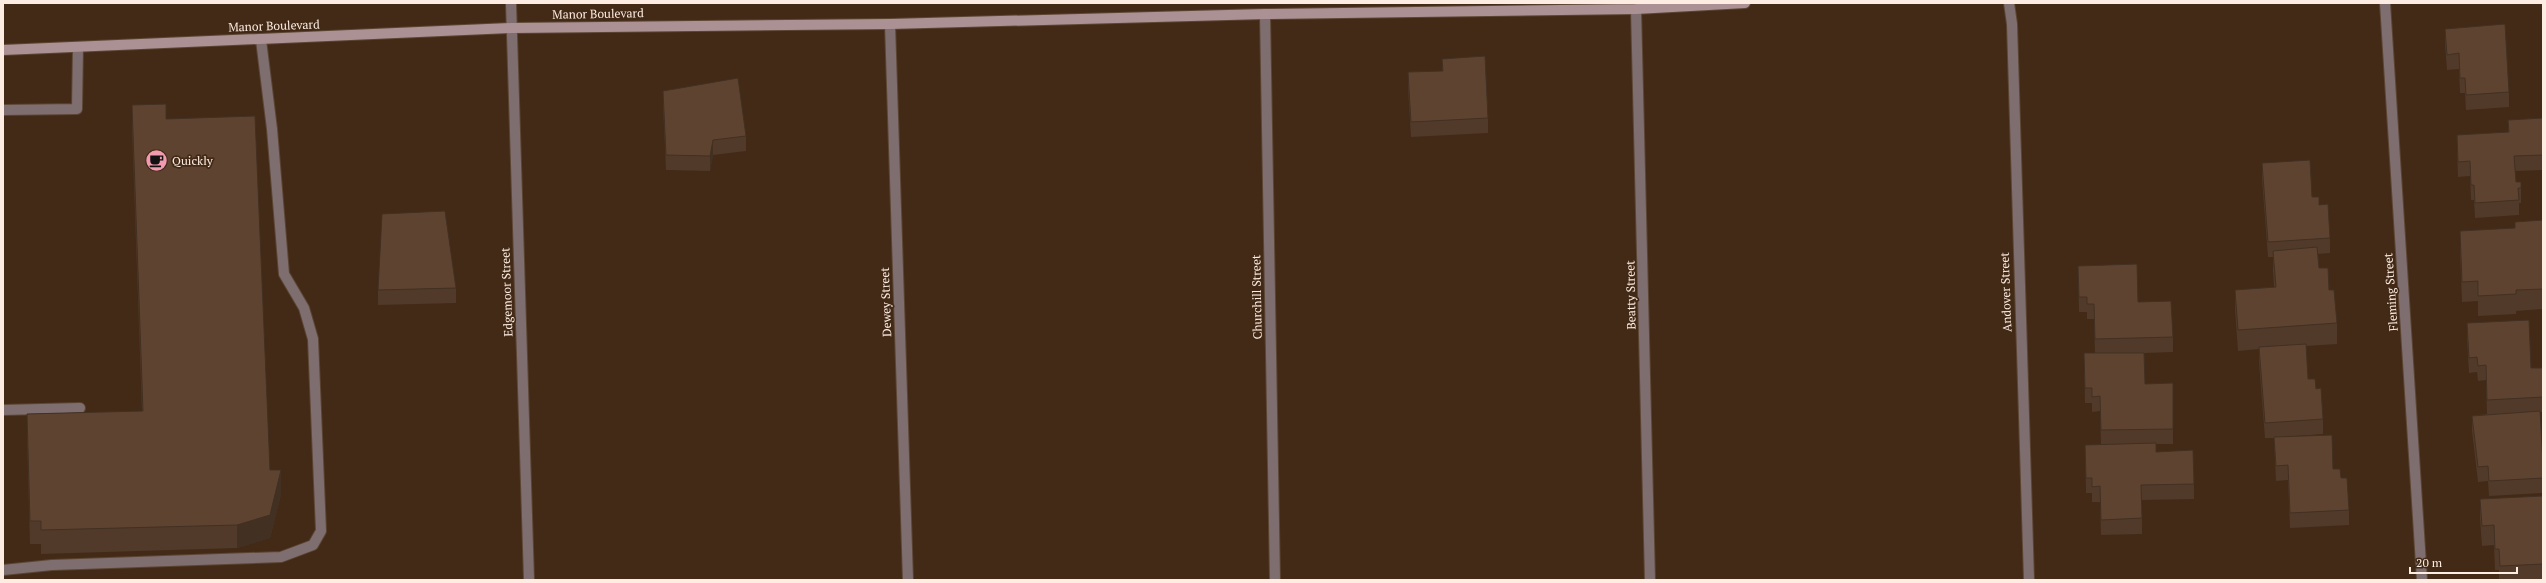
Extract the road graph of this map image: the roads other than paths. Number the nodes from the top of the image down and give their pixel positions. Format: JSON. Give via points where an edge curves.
{"nodes":[{"id":1,"x":511,"y":3,"type":"edge"},
{"id":2,"x":1745,"y":3,"type":"edge"},
{"id":3,"x":2009,"y":3,"type":"edge"},
{"id":4,"x":2386,"y":3,"type":"edge"},
{"id":5,"x":1636,"y":9,"type":"junction"},
{"id":6,"x":1265,"y":14,"type":"junction"},
{"id":7,"x":890,"y":24,"type":"junction"},
{"id":8,"x":512,"y":28,"type":"junction"},
{"id":9,"x":261,"y":40,"type":"junction"},
{"id":10,"x":78,"y":47,"type":"junction"},
{"id":11,"x":3,"y":50,"type":"edge"},
{"id":12,"x":3,"y":110,"type":"edge"},
{"id":13,"x":80,"y":408,"type":"dead end"},
{"id":14,"x":3,"y":410,"type":"edge"},
{"id":15,"x":3,"y":570,"type":"edge"},
{"id":16,"x":529,"y":580,"type":"edge"},
{"id":17,"x":908,"y":580,"type":"edge"},
{"id":18,"x":1275,"y":580,"type":"edge"},
{"id":19,"x":1650,"y":580,"type":"edge"},
{"id":20,"x":2029,"y":580,"type":"edge"},
{"id":21,"x":2422,"y":580,"type":"edge"}],
"edges":[{"from":1,"to":8,"type":"street","name":"Edgemoor Street"},
{"from":2,"to":5,"type":"street","name":"Manor Boulevard"},
{"from":3,"to":20,"type":"street","name":"Andover Street","via":[[2012,24]]},
{"from":4,"to":21,"type":"street","name":"Fleming Street"},
{"from":5,"to":6,"type":"street","name":"Manor Boulevard"},
{"from":5,"to":19,"type":"street","name":"Beatty Street"},
{"from":6,"to":7,"type":"street","name":"Manor Boulevard"},
{"from":6,"to":18,"type":"street","name":"Churchill Street"},
{"from":7,"to":8,"type":"street","name":"Manor Boulevard"},
{"from":7,"to":17,"type":"street","name":"Dewey Street"},
{"from":8,"to":9,"type":"street","name":"Manor Boulevard"},
{"from":8,"to":16,"type":"street","name":"Edgemoor Street"},
{"from":9,"to":10,"type":"street","name":"Manor Boulevard"},
{"from":9,"to":15,"type":"street","via":[[272,129],[284,274],[304,308],[312,339],[321,531],[312,545],[281,557]]},
{"from":10,"to":11,"type":"street","name":"Manor Boulevard"},
{"from":10,"to":12,"type":"street","via":[[78,109]]},
{"from":13,"to":14,"type":"street"}]}
